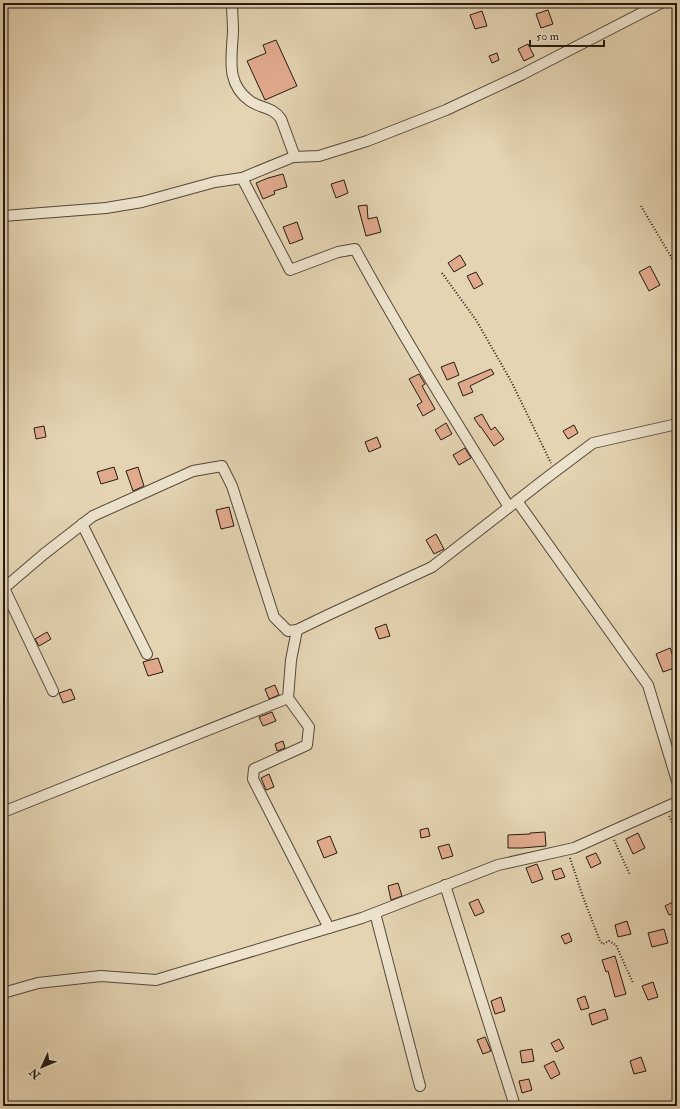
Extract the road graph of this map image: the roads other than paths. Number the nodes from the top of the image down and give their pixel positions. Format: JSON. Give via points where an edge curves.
{"nodes":[{"id":1,"x":232,"y":3,"type":"edge"},
{"id":2,"x":661,"y":3,"type":"edge"},
{"id":3,"x":295,"y":157,"type":"junction"},
{"id":4,"x":242,"y":178,"type":"junction"},
{"id":5,"x":3,"y":216,"type":"edge"},
{"id":6,"x":677,"y":424,"type":"edge"},
{"id":7,"x":517,"y":501,"type":"junction"},
{"id":8,"x":509,"y":507,"type":"junction"},
{"id":9,"x":82,"y":524,"type":"junction"},
{"id":10,"x":3,"y":588,"type":"edge"},
{"id":11,"x":297,"y":630,"type":"junction"},
{"id":12,"x":147,"y":654,"type":"dead end"},
{"id":13,"x":53,"y":691,"type":"dead end"},
{"id":14,"x":288,"y":698,"type":"junction"},
{"id":15,"x":677,"y":781,"type":"edge"},
{"id":16,"x":677,"y":802,"type":"edge"},
{"id":17,"x":3,"y":812,"type":"edge"},
{"id":18,"x":445,"y":885,"type":"junction"},
{"id":19,"x":375,"y":913,"type":"junction"},
{"id":20,"x":329,"y":928,"type":"junction"},
{"id":21,"x":3,"y":993,"type":"edge"},
{"id":22,"x":420,"y":1086,"type":"dead end"},
{"id":23,"x":515,"y":1106,"type":"edge"}],
"edges":[{"from":1,"to":3,"type":"street","via":[[232,73],[238,91],[251,102],[278,114]]},
{"from":2,"to":3,"type":"street","via":[[521,75],[446,110],[367,141],[319,156]]},
{"from":3,"to":4,"type":"street"},
{"from":4,"to":5,"type":"street","via":[[106,208]]},
{"from":4,"to":8,"type":"street","via":[[290,270],[338,252],[355,249],[390,313]]},
{"from":6,"to":7,"type":"street","via":[[593,443]]},
{"from":7,"to":8,"type":"street"},
{"from":7,"to":15,"type":"street","via":[[648,685]]},
{"from":8,"to":11,"type":"street","via":[[432,567]]},
{"from":9,"to":10,"type":"street"},
{"from":9,"to":11,"type":"street","via":[[92,516],[193,471],[222,466],[232,486],[274,616],[288,631]]},
{"from":9,"to":12,"type":"street"},
{"from":10,"to":13,"type":"street"},
{"from":11,"to":14,"type":"street","via":[[291,660]]},
{"from":14,"to":17,"type":"street"},
{"from":14,"to":20,"type":"street","via":[[309,727],[307,744],[254,769],[253,779]]},
{"from":16,"to":18,"type":"street","via":[[574,848],[498,864]]},
{"from":18,"to":19,"type":"street"},
{"from":18,"to":23,"type":"street"},
{"from":19,"to":20,"type":"street"},
{"from":19,"to":22,"type":"street"},
{"from":20,"to":21,"type":"street","via":[[156,980],[101,976],[38,983]]}]}
